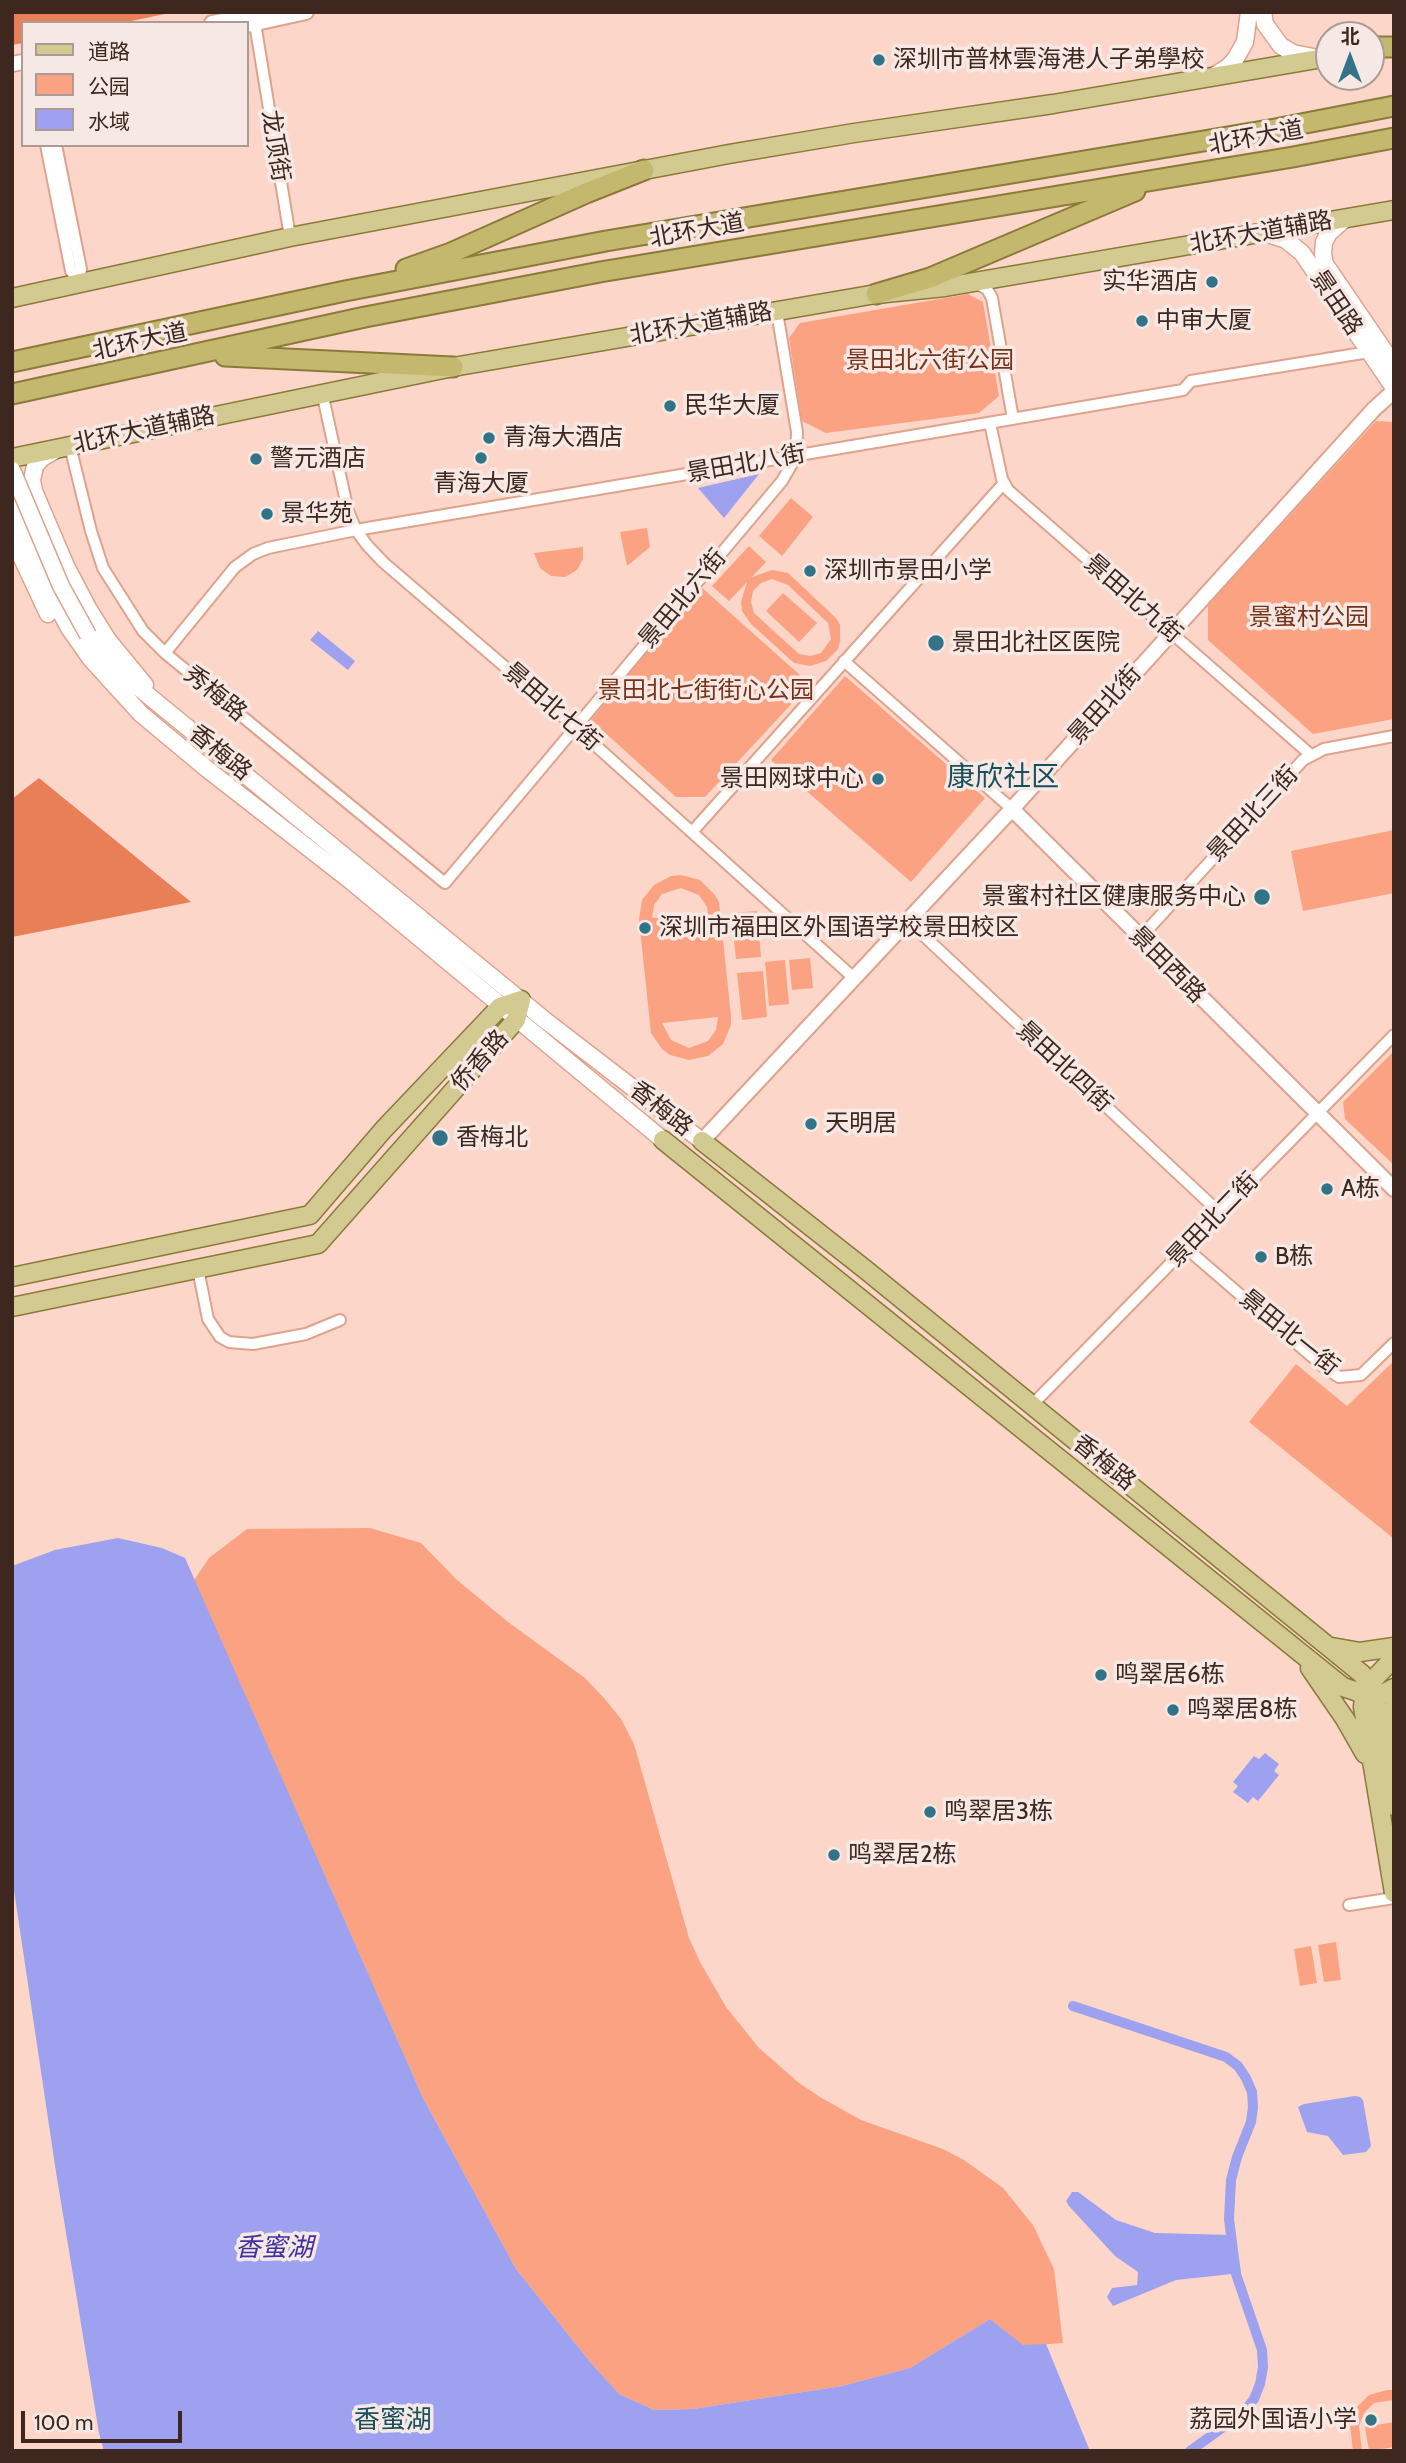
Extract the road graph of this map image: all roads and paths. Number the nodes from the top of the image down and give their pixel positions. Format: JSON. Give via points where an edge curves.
{"nodes":[{"id":1,"x":306,"y":12,"type":"edge"},
{"id":2,"x":1249,"y":12,"type":"edge"},
{"id":3,"x":1263,"y":12,"type":"edge"},
{"id":4,"x":254,"y":19,"type":"edge"},
{"id":5,"x":233,"y":21,"type":"edge"},
{"id":6,"x":1315,"y":56,"type":"edge"},
{"id":7,"x":1315,"y":59,"type":"edge"},
{"id":8,"x":1206,"y":79,"type":"junction"},
{"id":9,"x":1394,"y":106,"type":"edge"},
{"id":10,"x":1394,"y":138,"type":"edge"},
{"id":11,"x":46,"y":147,"type":"edge"},
{"id":12,"x":56,"y":147,"type":"edge"},
{"id":13,"x":644,"y":170,"type":"junction"},
{"id":14,"x":1164,"y":178,"type":"junction"},
{"id":15,"x":1394,"y":209,"type":"edge"},
{"id":16,"x":1346,"y":218,"type":"junction"},
{"id":17,"x":1265,"y":233,"type":"junction"},
{"id":18,"x":290,"y":237,"type":"junction"},
{"id":19,"x":79,"y":282,"type":"junction"},
{"id":20,"x":972,"y":282,"type":"junction"},
{"id":21,"x":345,"y":291,"type":"junction"},
{"id":22,"x":876,"y":294,"type":"junction"},
{"id":23,"x":12,"y":298,"type":"edge"},
{"id":24,"x":777,"y":312,"type":"junction"},
{"id":25,"x":1369,"y":352,"type":"junction"},
{"id":26,"x":200,"y":355,"type":"junction"},
{"id":27,"x":12,"y":362,"type":"edge"},
{"id":28,"x":1394,"y":365,"type":"edge"},
{"id":29,"x":453,"y":367,"type":"junction"},
{"id":30,"x":1394,"y":390,"type":"edge"},
{"id":31,"x":322,"y":392,"type":"junction"},
{"id":32,"x":12,"y":394,"type":"edge"},
{"id":33,"x":1013,"y":419,"type":"junction"},
{"id":34,"x":990,"y":423,"type":"junction"},
{"id":35,"x":65,"y":447,"type":"junction"},
{"id":36,"x":796,"y":456,"type":"junction"},
{"id":37,"x":12,"y":458,"type":"edge"},
{"id":38,"x":12,"y":470,"type":"edge"},
{"id":39,"x":1003,"y":483,"type":"junction"},
{"id":40,"x":12,"y":487,"type":"edge"},
{"id":41,"x":34,"y":491,"type":"junction"},
{"id":42,"x":12,"y":503,"type":"edge"},
{"id":43,"x":356,"y":530,"type":"junction"},
{"id":44,"x":12,"y":537,"type":"edge"},
{"id":45,"x":1171,"y":632,"type":"junction"},
{"id":46,"x":83,"y":638,"type":"junction"},
{"id":47,"x":165,"y":653,"type":"junction"},
{"id":48,"x":844,"y":661,"type":"junction"},
{"id":49,"x":156,"y":702,"type":"junction"},
{"id":50,"x":141,"y":714,"type":"junction"},
{"id":51,"x":575,"y":727,"type":"junction"},
{"id":52,"x":1394,"y":736,"type":"edge"},
{"id":53,"x":1311,"y":755,"type":"junction"},
{"id":54,"x":1012,"y":809,"type":"junction"},
{"id":55,"x":692,"y":832,"type":"junction"},
{"id":56,"x":445,"y":883,"type":"joint"},
{"id":57,"x":910,"y":919,"type":"junction"},
{"id":58,"x":1140,"y":938,"type":"junction"},
{"id":59,"x":855,"y":979,"type":"junction"},
{"id":60,"x":521,"y":1000,"type":"junction"},
{"id":61,"x":500,"y":1007,"type":"junction"},
{"id":62,"x":516,"y":1020,"type":"junction"},
{"id":63,"x":1394,"y":1035,"type":"edge"},
{"id":64,"x":1317,"y":1114,"type":"junction"},
{"id":65,"x":663,"y":1140,"type":"junction"},
{"id":66,"x":702,"y":1141,"type":"junction"},
{"id":67,"x":684,"y":1158,"type":"junction"},
{"id":68,"x":1394,"y":1189,"type":"edge"},
{"id":69,"x":1222,"y":1210,"type":"junction"},
{"id":70,"x":1186,"y":1248,"type":"junction"},
{"id":71,"x":198,"y":1269,"type":"junction"},
{"id":72,"x":866,"y":1270,"type":"junction"},
{"id":73,"x":12,"y":1277,"type":"edge"},
{"id":74,"x":854,"y":1294,"type":"junction"},
{"id":75,"x":12,"y":1307,"type":"edge"},
{"id":76,"x":340,"y":1320,"type":"dead end"},
{"id":77,"x":1394,"y":1343,"type":"edge"},
{"id":78,"x":1032,"y":1405,"type":"junction"},
{"id":79,"x":1290,"y":1644,"type":"junction"},
{"id":80,"x":1327,"y":1644,"type":"junction"},
{"id":81,"x":1394,"y":1647,"type":"edge"},
{"id":82,"x":1394,"y":1658,"type":"edge"},
{"id":83,"x":1394,"y":1688,"type":"edge"},
{"id":84,"x":1370,"y":1692,"type":"junction"},
{"id":85,"x":1394,"y":1706,"type":"edge"},
{"id":86,"x":1386,"y":1759,"type":"junction"},
{"id":87,"x":1374,"y":1778,"type":"junction"},
{"id":88,"x":1394,"y":1806,"type":"edge"},
{"id":89,"x":1394,"y":1893,"type":"edge"},
{"id":90,"x":1394,"y":1898,"type":"edge"},
{"id":91,"x":1349,"y":1905,"type":"dead end"}],
"edges":[{"from":1,"to":4,"type":"street"},
{"from":2,"to":8,"type":"main road","via":[[1245,41],[1236,58]]},
{"from":3,"to":6,"type":"main road","via":[[1265,24],[1281,46]]},
{"from":4,"to":5,"type":"street"},
{"from":4,"to":18,"type":"street","name":"龙顶街"},
{"from":7,"to":8,"type":"main road"},
{"from":8,"to":13,"type":"main road"},
{"from":9,"to":21,"type":"highway","name":"北环大道","via":[[606,241]]},
{"from":10,"to":14,"type":"highway","name":"北环大道"},
{"from":11,"to":19,"type":"street","via":[[71,271]]},
{"from":12,"to":19,"type":"street"},
{"from":13,"to":18,"type":"main road"},
{"from":13,"to":21,"type":"highway","via":[[451,254]]},
{"from":14,"to":22,"type":"highway","via":[[930,278]]},
{"from":14,"to":26,"type":"highway","name":"北环大道","via":[[600,272],[365,317]]},
{"from":15,"to":16,"type":"main road","name":"北环大道辅路"},
{"from":16,"to":17,"type":"main road","name":"北环大道辅路"},
{"from":16,"to":28,"type":"main road","name":"景田路","via":[[1324,242],[1325,264]]},
{"from":17,"to":20,"type":"main road","name":"北环大道辅路"},
{"from":17,"to":25,"type":"main road","name":"景田路","via":[[1286,240],[1302,253]]},
{"from":18,"to":19,"type":"main road"},
{"from":19,"to":23,"type":"main road"},
{"from":20,"to":22,"type":"main road","name":"北环大道辅路"},
{"from":20,"to":33,"type":"street","via":[[983,286],[992,298]]},
{"from":21,"to":27,"type":"highway","name":"北环大道"},
{"from":22,"to":24,"type":"main road","name":"北环大道辅路"},
{"from":24,"to":29,"type":"main road","name":"北环大道辅路"},
{"from":24,"to":36,"type":"street","via":[[796,425]]},
{"from":25,"to":30,"type":"main road","name":"景田路"},
{"from":25,"to":33,"type":"street","name":"景田北八街","via":[[1191,381],[1183,390]]},
{"from":26,"to":29,"type":"highway"},
{"from":26,"to":32,"type":"highway","name":"北环大道"},
{"from":29,"to":31,"type":"main road","name":"北环大道辅路"},
{"from":30,"to":45,"type":"street","name":"景田北街"},
{"from":31,"to":35,"type":"main road","name":"北环大道辅路"},
{"from":31,"to":43,"type":"street","name":"景田北七街"},
{"from":33,"to":34,"type":"street","name":"景田北八街"},
{"from":34,"to":36,"type":"street","name":"景田北八街"},
{"from":34,"to":39,"type":"street"},
{"from":35,"to":37,"type":"main road","name":"北环大道辅路"},
{"from":35,"to":41,"type":"main road","via":[[35,466]]},
{"from":35,"to":47,"type":"street","name":"秀梅路","via":[[103,568],[143,631]]},
{"from":36,"to":43,"type":"street","name":"景田北八街"},
{"from":36,"to":51,"type":"street","name":"景田北六街","via":[[782,481]]},
{"from":38,"to":46,"type":"main road","name":"香梅路","bridge":true},
{"from":39,"to":45,"type":"street","name":"景田北九街"},
{"from":39,"to":48,"type":"street"},
{"from":40,"to":41,"type":"main road"},
{"from":41,"to":49,"type":"main road","via":[[88,608]]},
{"from":42,"to":46,"type":"main road","name":"香梅路","via":[[53,601]]},
{"from":43,"to":47,"type":"street","name":"景田北八街","via":[[268,548],[246,558]]},
{"from":43,"to":51,"type":"street","name":"景田北七街","via":[[383,562]]},
{"from":44,"to":50,"type":"main road","via":[[50,617],[72,651],[113,697]]},
{"from":45,"to":53,"type":"street","name":"景田北九街"},
{"from":45,"to":54,"type":"street","name":"景田北街"},
{"from":46,"to":49,"type":"main road","name":"香梅路"},
{"from":46,"to":50,"type":"main road","name":"香梅路","via":[[118,691]]},
{"from":47,"to":56,"type":"street","name":"秀梅路"},
{"from":48,"to":54,"type":"street","name":"景田西路"},
{"from":48,"to":55,"type":"street"},
{"from":49,"to":60,"type":"main road","name":"香梅路"},
{"from":50,"to":61,"type":"main road","name":"香梅路"},
{"from":51,"to":55,"type":"street","name":"景田北七街"},
{"from":51,"to":56,"type":"street","name":"景田北六街"},
{"from":52,"to":53,"type":"street","name":"景田北三街"},
{"from":53,"to":58,"type":"street","name":"景田北三街"},
{"from":54,"to":57,"type":"street","name":"景田北街"},
{"from":54,"to":58,"type":"street","name":"景田西路"},
{"from":55,"to":59,"type":"street","name":"景田北七街"},
{"from":57,"to":59,"type":"street","name":"景田北街"},
{"from":57,"to":69,"type":"street","name":"景田北四街"},
{"from":58,"to":64,"type":"street","name":"景田西路"},
{"from":59,"to":66,"type":"street","name":"景田北街"},
{"from":60,"to":61,"type":"main road","name":"侨香路"},
{"from":60,"to":62,"type":"main road","name":"侨香路"},
{"from":60,"to":66,"type":"main road","name":"香梅路"},
{"from":61,"to":62,"type":"main road","name":"香梅路"},
{"from":61,"to":73,"type":"main road","name":"侨香路","via":[[310,1215]]},
{"from":62,"to":65,"type":"main road","name":"香梅路"},
{"from":62,"to":71,"type":"main road","name":"侨香路","via":[[318,1244]]},
{"from":63,"to":64,"type":"street","name":"景田北二街"},
{"from":64,"to":68,"type":"street","name":"景田西路"},
{"from":64,"to":69,"type":"street","name":"景田北二街"},
{"from":65,"to":66,"type":"main road"},
{"from":65,"to":67,"type":"main road","name":"香梅路"},
{"from":66,"to":67,"type":"main road"},
{"from":66,"to":72,"type":"main road","name":"香梅路"},
{"from":67,"to":74,"type":"main road","name":"香梅路"},
{"from":69,"to":70,"type":"street","name":"景田北二街"},
{"from":70,"to":77,"type":"street","name":"景田北一街","via":[[1339,1377],[1361,1375]]},
{"from":70,"to":78,"type":"street","name":"景田北二街"},
{"from":71,"to":75,"type":"main road","name":"侨香路"},
{"from":71,"to":76,"type":"street","via":[[208,1319],[229,1342],[253,1344],[306,1334]]},
{"from":72,"to":74,"type":"main road","via":[[856,1270],[849,1277]]},
{"from":72,"to":78,"type":"main road","name":"香梅路"},
{"from":74,"to":79,"type":"main road","name":"香梅路"},
{"from":78,"to":80,"type":"main road","name":"香梅路"},
{"from":79,"to":84,"type":"main road","name":"香梅路","via":[[1343,1687]]},
{"from":79,"to":87,"type":"main road","via":[[1341,1713]]},
{"from":80,"to":81,"type":"main road","via":[[1354,1652]]},
{"from":80,"to":84,"type":"main road","name":"香梅路","via":[[1358,1670]]},
{"from":82,"to":84,"type":"main road"},
{"from":83,"to":84,"type":"main road"},
{"from":84,"to":86,"type":"main road"},
{"from":84,"to":87,"type":"main road","via":[[1363,1712]]},
{"from":85,"to":86,"type":"main road"},
{"from":86,"to":88,"type":"main road"},
{"from":87,"to":89,"type":"main road"},
{"from":90,"to":91,"type":"street"}]}
